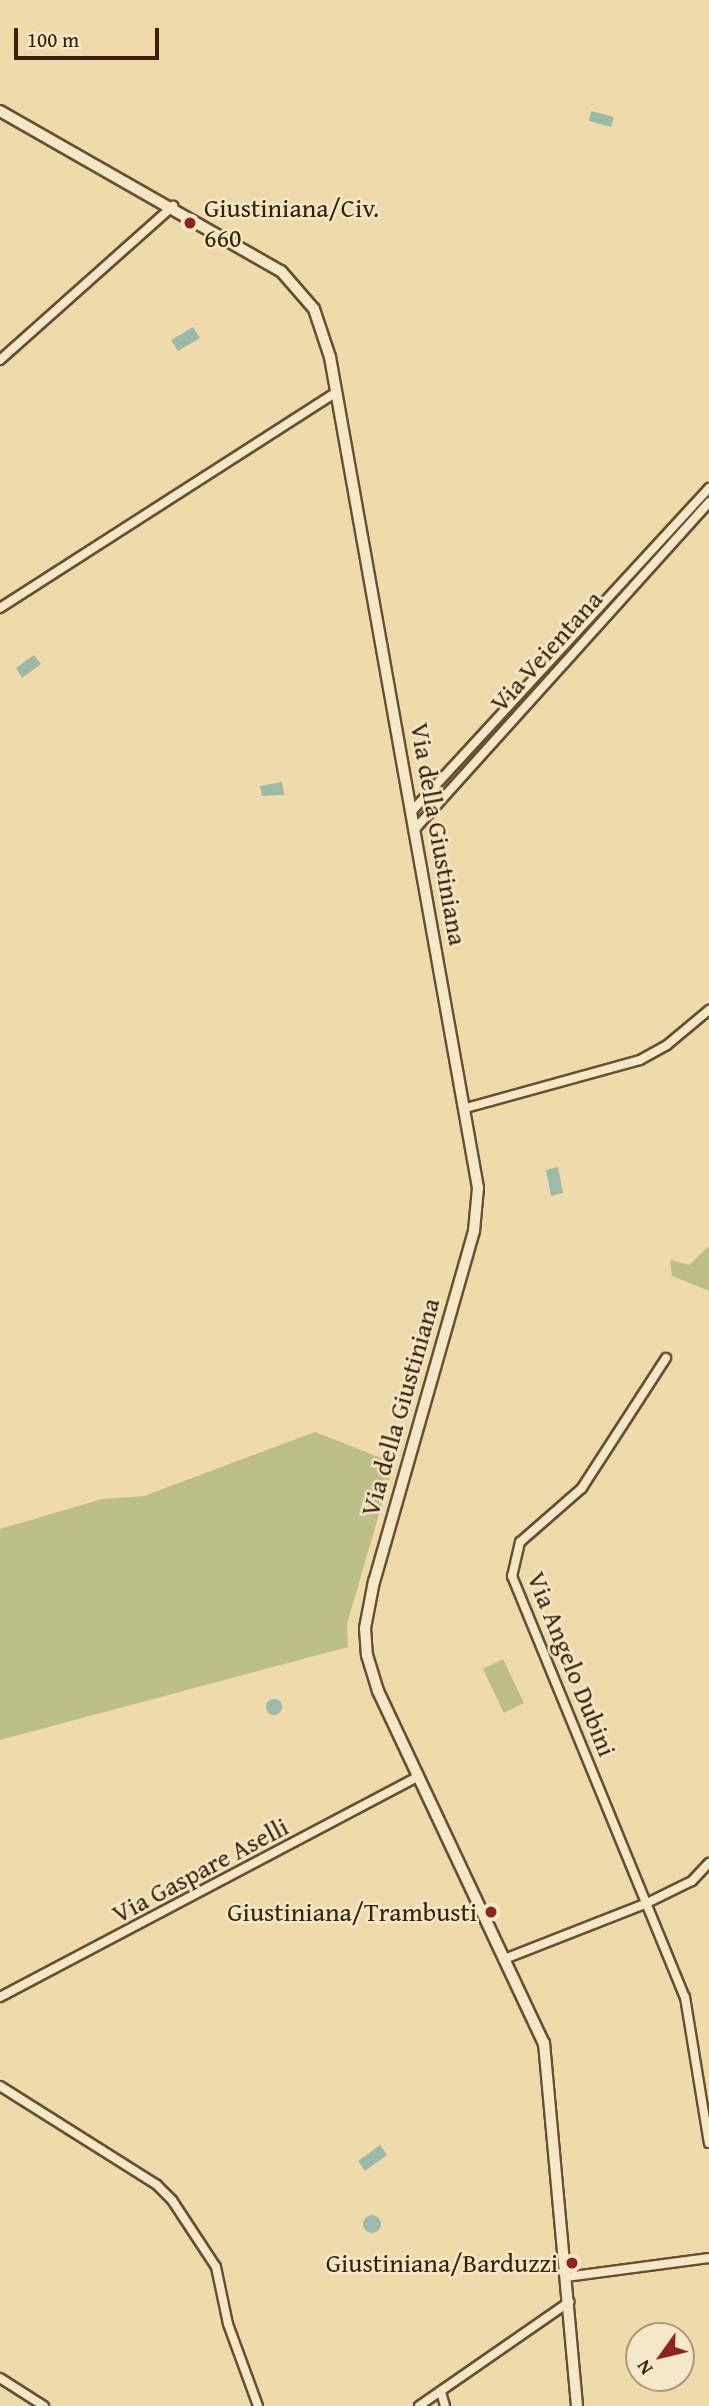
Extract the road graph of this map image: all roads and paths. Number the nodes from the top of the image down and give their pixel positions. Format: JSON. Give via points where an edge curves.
{"nodes":[{"id":1,"x":0,"y":111,"type":"edge"},
{"id":2,"x":173,"y":206,"type":"junction"},
{"id":3,"x":0,"y":360,"type":"edge"},
{"id":4,"x":336,"y":392,"type":"junction"},
{"id":5,"x":709,"y":488,"type":"edge"},
{"id":6,"x":709,"y":502,"type":"edge"},
{"id":7,"x":0,"y":608,"type":"edge"},
{"id":8,"x":412,"y":811,"type":"junction"},
{"id":9,"x":415,"y":829,"type":"junction"},
{"id":10,"x":709,"y":1010,"type":"edge"},
{"id":11,"x":466,"y":1108,"type":"junction"},
{"id":12,"x":666,"y":1359,"type":"dead end"},
{"id":13,"x":418,"y":1777,"type":"junction"},
{"id":14,"x":709,"y":1863,"type":"edge"},
{"id":15,"x":647,"y":1903,"type":"junction"},
{"id":16,"x":507,"y":1958,"type":"junction"},
{"id":17,"x":0,"y":1997,"type":"edge"},
{"id":18,"x":0,"y":2086,"type":"edge"},
{"id":19,"x":709,"y":2143,"type":"edge"},
{"id":20,"x":709,"y":2258,"type":"edge"},
{"id":21,"x":566,"y":2277,"type":"junction"},
{"id":22,"x":569,"y":2302,"type":"junction"},
{"id":23,"x":0,"y":2378,"type":"edge"},
{"id":24,"x":441,"y":2392,"type":"junction"},
{"id":25,"x":44,"y":2406,"type":"edge"},
{"id":26,"x":258,"y":2406,"type":"edge"},
{"id":27,"x":419,"y":2406,"type":"edge"},
{"id":28,"x":444,"y":2406,"type":"edge"},
{"id":29,"x":577,"y":2406,"type":"edge"}],
"edges":[{"from":1,"to":2,"type":"street","name":"Via della Giustiniana"},
{"from":2,"to":3,"type":"street"},
{"from":2,"to":4,"type":"street","name":"Via della Giustiniana","via":[[244,247],[300,289],[320,325]]},
{"from":4,"to":7,"type":"street"},
{"from":4,"to":8,"type":"street","name":"Via della Giustiniana"},
{"from":5,"to":8,"type":"street","name":"Via Veientana"},
{"from":6,"to":9,"type":"street","name":"Via Veientana"},
{"from":8,"to":9,"type":"street","name":"Via della Giustiniana"},
{"from":9,"to":11,"type":"street","name":"Via della Giustiniana"},
{"from":10,"to":11,"type":"street","via":[[640,1060]]},
{"from":11,"to":13,"type":"street","name":"Via della Giustiniana","via":[[477,1177],[476,1220],[377,1568],[365,1628],[372,1674]]},
{"from":12,"to":15,"type":"street","name":"Via Angelo Dubini","via":[[582,1488],[525,1535],[512,1568],[517,1594]]},
{"from":13,"to":16,"type":"street","name":"Via della Giustiniana"},
{"from":13,"to":17,"type":"street","name":"Via Gaspare Aselli"},
{"from":14,"to":15,"type":"street","via":[[692,1881]]},
{"from":15,"to":16,"type":"street"},
{"from":15,"to":19,"type":"street","name":"Via Angelo Dubini","via":[[688,2006]]},
{"from":16,"to":21,"type":"street","name":"Via della Giustiniana","via":[[547,2057]]},
{"from":18,"to":26,"type":"street","via":[[157,2185],[172,2200],[216,2266],[228,2324]]},
{"from":20,"to":21,"type":"street"},
{"from":21,"to":22,"type":"street","name":"Via della Giustiniana"},
{"from":22,"to":24,"type":"street"},
{"from":22,"to":29,"type":"street","name":"Via della Giustiniana"},
{"from":23,"to":25,"type":"street"},
{"from":24,"to":27,"type":"street"},
{"from":24,"to":28,"type":"street"}]}
